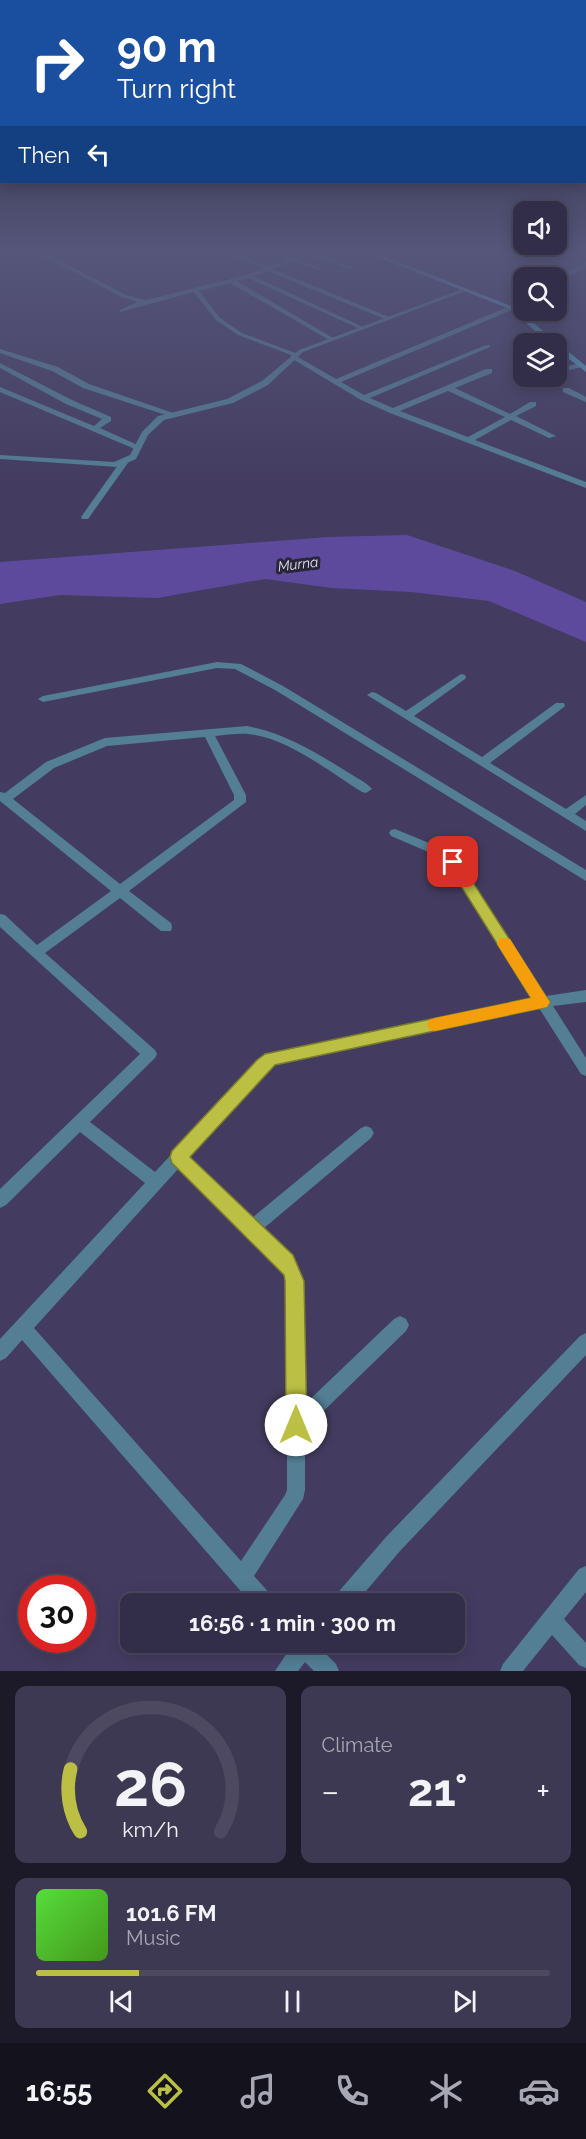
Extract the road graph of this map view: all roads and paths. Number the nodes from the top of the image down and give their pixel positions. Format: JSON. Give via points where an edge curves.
{"nodes":[{"id":1,"x":228,"y":327,"type":"edge"},
{"id":2,"x":310,"y":327,"type":"edge"},
{"id":3,"x":360,"y":327,"type":"edge"},
{"id":4,"x":466,"y":327,"type":"edge"},
{"id":5,"x":331,"y":339,"type":"junction"},
{"id":6,"x":488,"y":346,"type":"dead end"},
{"id":7,"x":0,"y":351,"type":"edge"},
{"id":8,"x":567,"y":353,"type":"edge"},
{"id":9,"x":295,"y":356,"type":"junction"},
{"id":10,"x":0,"y":365,"type":"edge"},
{"id":11,"x":584,"y":368,"type":"edge"},
{"id":12,"x":567,"y":370,"type":"edge"},
{"id":13,"x":489,"y":371,"type":"dead end"},
{"id":14,"x":335,"y":381,"type":"junction"},
{"id":15,"x":449,"y":387,"type":"junction"},
{"id":16,"x":0,"y":389,"type":"edge"},
{"id":17,"x":566,"y":390,"type":"dead end"},
{"id":18,"x":364,"y":398,"type":"junction"},
{"id":19,"x":586,"y":400,"type":"edge"},
{"id":20,"x":533,"y":404,"type":"dead end"},
{"id":21,"x":393,"y":411,"type":"junction"},
{"id":22,"x":175,"y":415,"type":"junction"},
{"id":23,"x":511,"y":417,"type":"junction"},
{"id":24,"x":94,"y":429,"type":"junction"},
{"id":25,"x":552,"y":436,"type":"dead end"},
{"id":26,"x":469,"y":440,"type":"junction"},
{"id":27,"x":138,"y":447,"type":"junction"},
{"id":28,"x":0,"y":457,"type":"edge"},
{"id":29,"x":126,"y":460,"type":"junction"},
{"id":30,"x":586,"y":485,"type":"edge"},
{"id":31,"x":86,"y":518,"type":"dead end"},
{"id":32,"x":461,"y":677,"type":"dead end"},
{"id":33,"x":372,"y":695,"type":"dead end"},
{"id":34,"x":43,"y":699,"type":"dead end"},
{"id":35,"x":560,"y":705,"type":"dead end"},
{"id":36,"x":407,"y":716,"type":"junction"},
{"id":37,"x":207,"y":733,"type":"junction"},
{"id":38,"x":483,"y":762,"type":"junction"},
{"id":39,"x":366,"y":789,"type":"dead end"},
{"id":40,"x":3,"y":797,"type":"edge"},
{"id":41,"x":586,"y":799,"type":"edge"},
{"id":42,"x":566,"y":815,"type":"junction"},
{"id":43,"x":586,"y":827,"type":"edge"},
{"id":44,"x":395,"y":833,"type":"dead end"},
{"id":45,"x":586,"y":876,"type":"edge"},
{"id":46,"x":121,"y":890,"type":"junction"},
{"id":47,"x":0,"y":919,"type":"edge"},
{"id":48,"x":166,"y":927,"type":"dead end"},
{"id":49,"x":36,"y":953,"type":"junction"},
{"id":50,"x":586,"y":996,"type":"edge"},
{"id":51,"x":542,"y":1002,"type":"junction"},
{"id":52,"x":586,"y":1070,"type":"edge"},
{"id":53,"x":80,"y":1123,"type":"junction"},
{"id":54,"x":366,"y":1133,"type":"dead end"},
{"id":55,"x":178,"y":1157,"type":"junction"},
{"id":56,"x":156,"y":1182,"type":"junction"},
{"id":57,"x":0,"y":1200,"type":"edge"},
{"id":58,"x":252,"y":1228,"type":"junction"},
{"id":59,"x":400,"y":1325,"type":"dead end"},
{"id":60,"x":22,"y":1327,"type":"junction"},
{"id":61,"x":584,"y":1347,"type":"edge"},
{"id":62,"x":0,"y":1352,"type":"edge"},
{"id":63,"x":296,"y":1425,"type":"junction"},
{"id":64,"x":243,"y":1576,"type":"junction"},
{"id":65,"x":586,"y":1576,"type":"edge"},
{"id":66,"x":257,"y":1593,"type":"edge"},
{"id":67,"x":351,"y":1593,"type":"edge"},
{"id":68,"x":551,"y":1619,"type":"junction"},
{"id":69,"x":297,"y":1653,"type":"edge"},
{"id":70,"x":312,"y":1653,"type":"edge"},
{"id":71,"x":586,"y":1658,"type":"edge"},
{"id":72,"x":285,"y":1671,"type":"edge"},
{"id":73,"x":329,"y":1671,"type":"edge"},
{"id":74,"x":510,"y":1671,"type":"edge"}],
"edges":[{"from":1,"to":9,"type":"street"},
{"from":2,"to":5,"type":"street"},
{"from":3,"to":5,"type":"street"},
{"from":4,"to":14,"type":"street"},
{"from":5,"to":9,"type":"street"},
{"from":6,"to":18,"type":"street"},
{"from":7,"to":22,"type":"street","via":[[50,367],[86,386]]},
{"from":8,"to":11,"type":"main road"},
{"from":9,"to":14,"type":"street"},
{"from":9,"to":22,"type":"street","via":[[257,388],[230,401]]},
{"from":10,"to":24,"type":"street","via":[[108,419]]},
{"from":11,"to":12,"type":"lane"},
{"from":13,"to":15,"type":"street"},
{"from":14,"to":18,"type":"street"},
{"from":15,"to":21,"type":"street"},
{"from":15,"to":23,"type":"street"},
{"from":16,"to":24,"type":"street"},
{"from":17,"to":19,"type":"street"},
{"from":18,"to":21,"type":"street"},
{"from":20,"to":23,"type":"street"},
{"from":21,"to":26,"type":"street"},
{"from":22,"to":27,"type":"street","via":[[161,418]]},
{"from":23,"to":25,"type":"street"},
{"from":23,"to":26,"type":"street"},
{"from":24,"to":27,"type":"street"},
{"from":26,"to":30,"type":"street"},
{"from":27,"to":29,"type":"street","via":[[133,457]]},
{"from":28,"to":29,"type":"street","via":[[115,465]]},
{"from":29,"to":31,"type":"street"},
{"from":32,"to":36,"type":"street"},
{"from":33,"to":36,"type":"street"},
{"from":34,"to":45,"type":"street","via":[[217,665],[237,666]]},
{"from":35,"to":38,"type":"street"},
{"from":36,"to":38,"type":"street"},
{"from":37,"to":39,"type":"street","via":[[247,730],[268,734]]},
{"from":37,"to":40,"type":"street","via":[[94,745],[50,765]]},
{"from":37,"to":46,"type":"street","via":[[240,795],[240,802]]},
{"from":38,"to":42,"type":"street"},
{"from":40,"to":46,"type":"street"},
{"from":41,"to":42,"type":"street"},
{"from":42,"to":43,"type":"street"},
{"from":44,"to":51,"type":"street","via":[[453,862]]},
{"from":46,"to":48,"type":"street"},
{"from":46,"to":49,"type":"street"},
{"from":47,"to":49,"type":"street"},
{"from":49,"to":53,"type":"street","via":[[150,1054]]},
{"from":50,"to":51,"type":"street"},
{"from":51,"to":52,"type":"street"},
{"from":51,"to":55,"type":"street","via":[[271,1059]]},
{"from":53,"to":56,"type":"street"},
{"from":53,"to":57,"type":"street"},
{"from":54,"to":58,"type":"street"},
{"from":55,"to":56,"type":"street"},
{"from":55,"to":58,"type":"street"},
{"from":56,"to":60,"type":"street"},
{"from":58,"to":63,"type":"street","via":[[286,1262],[295,1281]]},
{"from":59,"to":63,"type":"street"},
{"from":60,"to":62,"type":"street"},
{"from":60,"to":64,"type":"street"},
{"from":61,"to":67,"type":"street"},
{"from":63,"to":64,"type":"street","via":[[294,1499]]},
{"from":64,"to":66,"type":"street"},
{"from":65,"to":68,"type":"street"},
{"from":68,"to":71,"type":"street"},
{"from":68,"to":74,"type":"street"},
{"from":69,"to":72,"type":"street"},
{"from":70,"to":73,"type":"street"}]}
